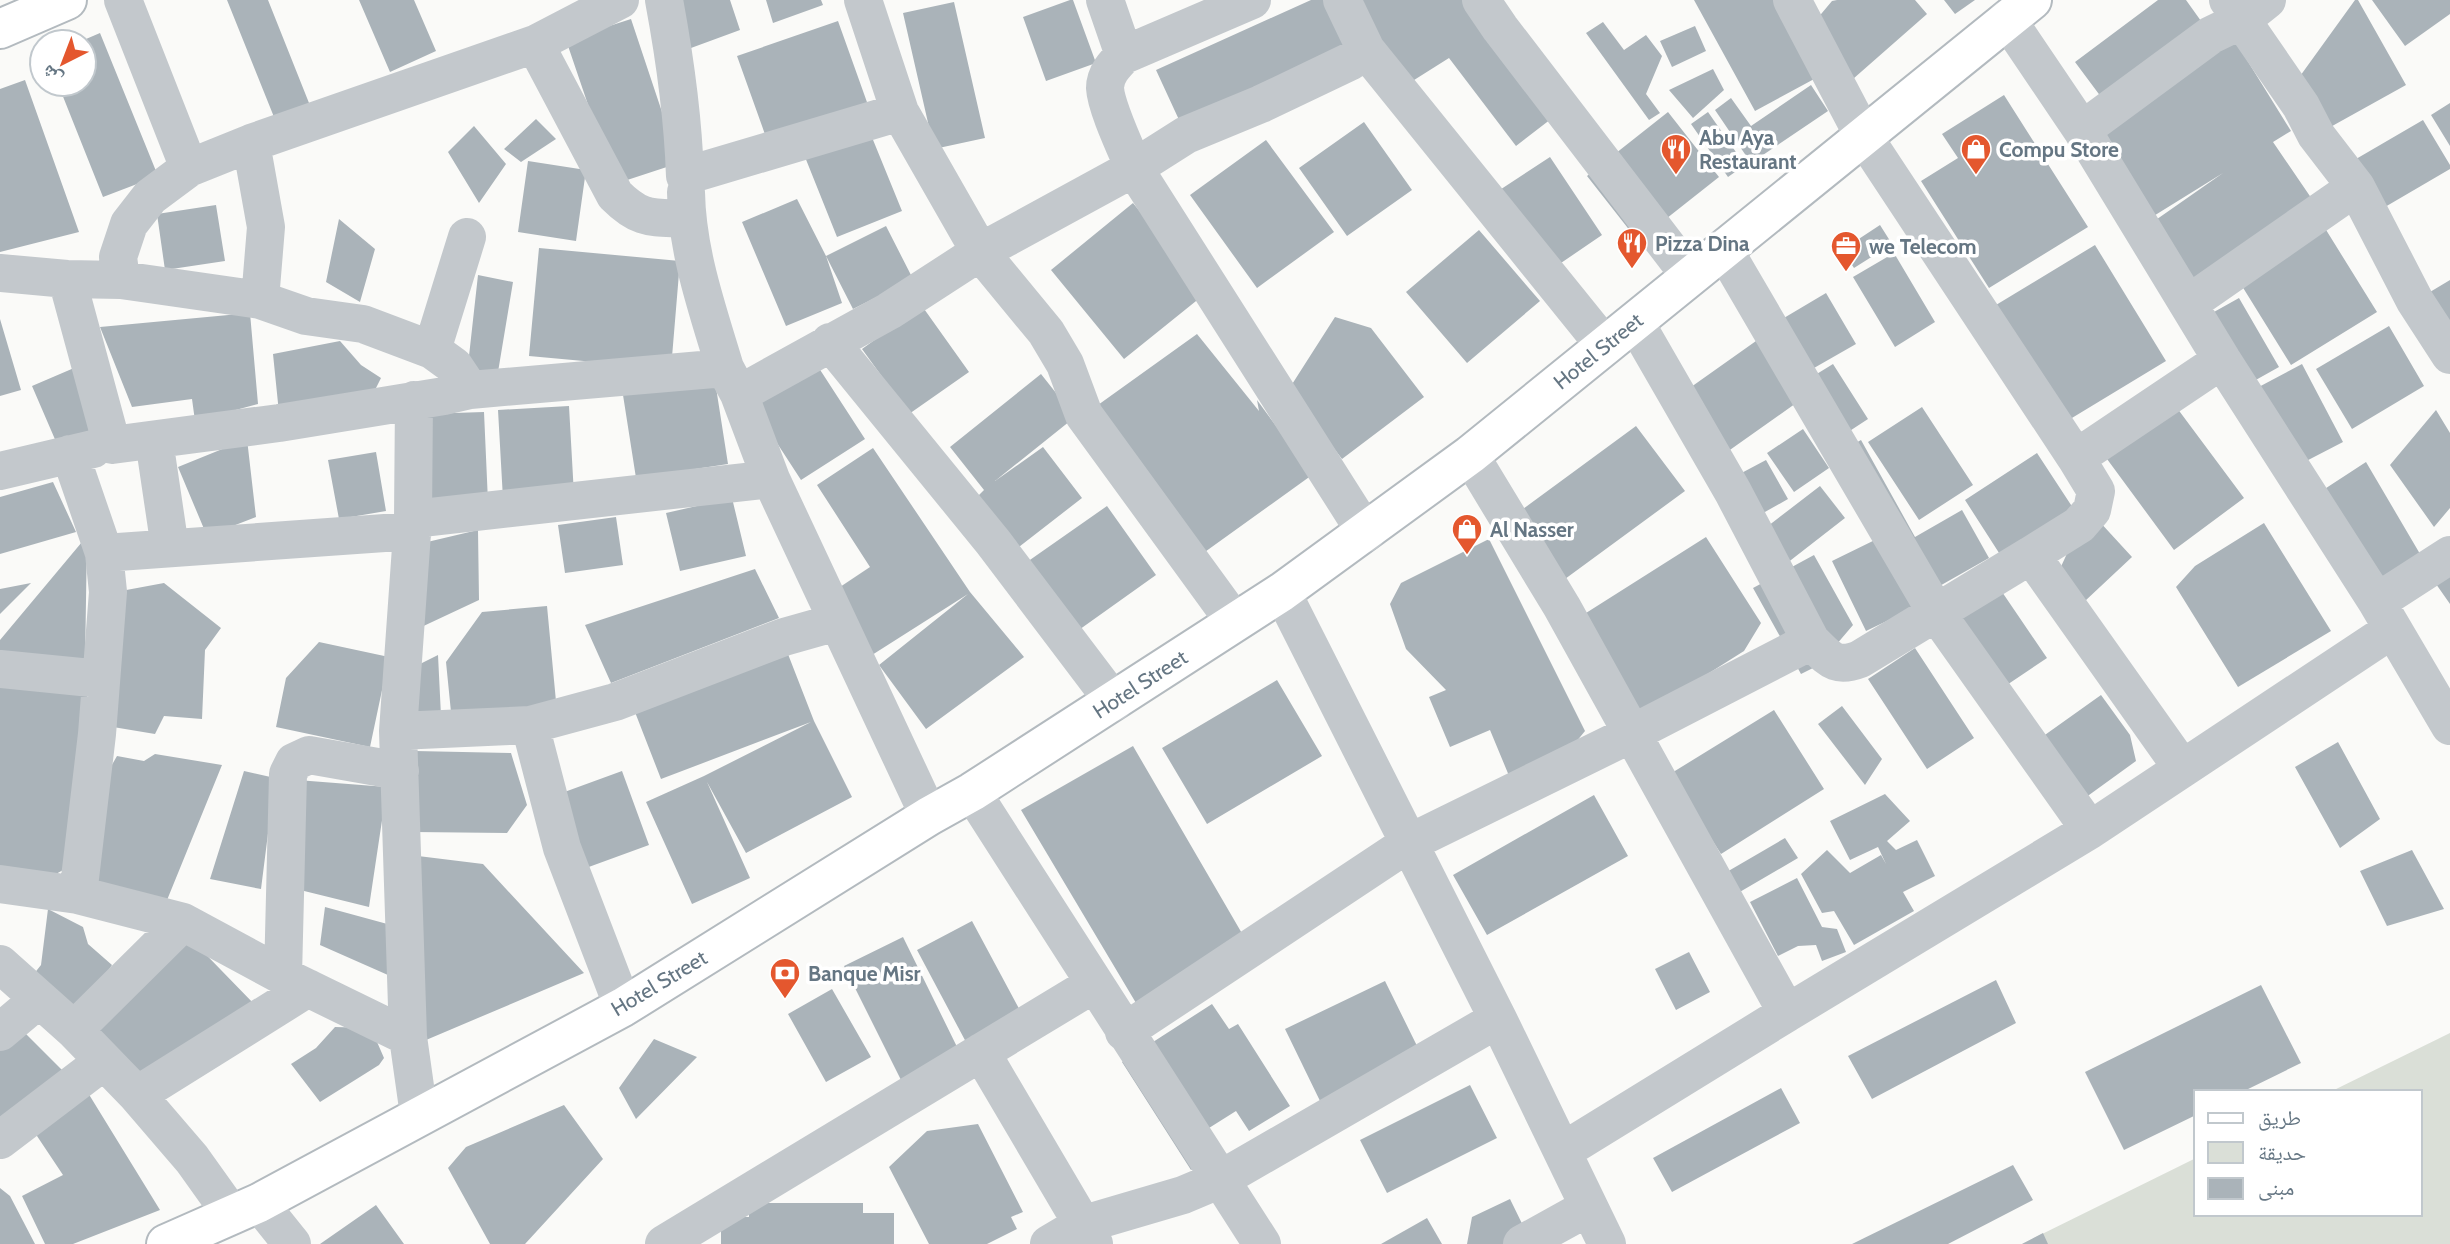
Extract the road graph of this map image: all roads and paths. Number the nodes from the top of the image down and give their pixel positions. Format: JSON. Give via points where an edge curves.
{"nodes":[{"id":1,"x":67,"y":0,"type":"edge"},
{"id":2,"x":123,"y":0,"type":"edge"},
{"id":3,"x":620,"y":0,"type":"edge"},
{"id":4,"x":664,"y":0,"type":"edge"},
{"id":5,"x":863,"y":0,"type":"edge"},
{"id":6,"x":1105,"y":0,"type":"edge"},
{"id":7,"x":1252,"y":0,"type":"edge"},
{"id":8,"x":1342,"y":0,"type":"edge"},
{"id":9,"x":1481,"y":0,"type":"edge"},
{"id":10,"x":1792,"y":0,"type":"edge"},
{"id":11,"x":2246,"y":7,"type":"edge"},
{"id":12,"x":2019,"y":9,"type":"edge"},
{"id":13,"x":0,"y":29,"type":"edge"},
{"id":14,"x":535,"y":44,"type":"junction"},
{"id":15,"x":1366,"y":50,"type":"junction"},
{"id":16,"x":1124,"y":55,"type":"junction"},
{"id":17,"x":900,"y":112,"type":"junction"},
{"id":18,"x":2082,"y":130,"type":"junction"},
{"id":19,"x":1864,"y":137,"type":"junction"},
{"id":20,"x":251,"y":143,"type":"junction"},
{"id":21,"x":189,"y":168,"type":"junction"},
{"id":22,"x":1134,"y":168,"type":"junction"},
{"id":23,"x":685,"y":176,"type":"junction"},
{"id":24,"x":2356,"y":187,"type":"junction"},
{"id":25,"x":686,"y":219,"type":"junction"},
{"id":26,"x":467,"y":237,"type":"dead end"},
{"id":27,"x":1723,"y":248,"type":"junction"},
{"id":28,"x":980,"y":253,"type":"junction"},
{"id":29,"x":0,"y":273,"type":"edge"},
{"id":30,"x":1690,"y":276,"type":"junction"},
{"id":31,"x":67,"y":279,"type":"junction"},
{"id":32,"x":121,"y":280,"type":"junction"},
{"id":33,"x":260,"y":300,"type":"junction"},
{"id":34,"x":2188,"y":304,"type":"junction"},
{"id":35,"x":1635,"y":322,"type":"junction"},
{"id":36,"x":830,"y":342,"type":"junction"},
{"id":37,"x":1605,"y":346,"type":"junction"},
{"id":38,"x":432,"y":350,"type":"junction"},
{"id":39,"x":2450,"y":355,"type":"edge"},
{"id":40,"x":2222,"y":360,"type":"junction"},
{"id":41,"x":732,"y":381,"type":"junction"},
{"id":42,"x":470,"y":390,"type":"junction"},
{"id":43,"x":415,"y":400,"type":"junction"},
{"id":44,"x":154,"y":440,"type":"junction"},
{"id":45,"x":112,"y":445,"type":"junction"},
{"id":46,"x":70,"y":454,"type":"junction"},
{"id":47,"x":1471,"y":455,"type":"junction"},
{"id":48,"x":2076,"y":458,"type":"junction"},
{"id":49,"x":0,"y":471,"type":"edge"},
{"id":50,"x":771,"y":479,"type":"junction"},
{"id":51,"x":413,"y":525,"type":"junction"},
{"id":52,"x":1366,"y":533,"type":"junction"},
{"id":53,"x":170,"y":548,"type":"junction"},
{"id":54,"x":104,"y":553,"type":"junction"},
{"id":55,"x":2031,"y":555,"type":"junction"},
{"id":56,"x":2450,"y":555,"type":"edge"},
{"id":57,"x":1282,"y":592,"type":"junction"},
{"id":58,"x":1937,"y":614,"type":"junction"},
{"id":59,"x":2385,"y":615,"type":"junction"},
{"id":60,"x":1234,"y":621,"type":"junction"},
{"id":61,"x":837,"y":622,"type":"junction"},
{"id":62,"x":1811,"y":640,"type":"junction"},
{"id":63,"x":0,"y":669,"type":"edge"},
{"id":64,"x":101,"y":679,"type":"junction"},
{"id":65,"x":1114,"y":702,"type":"junction"},
{"id":66,"x":530,"y":725,"type":"junction"},
{"id":67,"x":2450,"y":726,"type":"edge"},
{"id":68,"x":398,"y":731,"type":"junction"},
{"id":69,"x":1633,"y":733,"type":"junction"},
{"id":70,"x":2182,"y":768,"type":"junction"},
{"id":71,"x":400,"y":771,"type":"junction"},
{"id":72,"x":972,"y":792,"type":"junction"},
{"id":73,"x":929,"y":816,"type":"junction"},
{"id":74,"x":2090,"y":830,"type":"junction"},
{"id":75,"x":1409,"y":843,"type":"junction"},
{"id":76,"x":0,"y":884,"type":"edge"},
{"id":77,"x":78,"y":895,"type":"junction"},
{"id":78,"x":183,"y":922,"type":"junction"},
{"id":79,"x":0,"y":964,"type":"edge"},
{"id":80,"x":295,"y":982,"type":"junction"},
{"id":81,"x":1094,"y":984,"type":"junction"},
{"id":82,"x":38,"y":1000,"type":"junction"},
{"id":83,"x":623,"y":1007,"type":"junction"},
{"id":84,"x":1787,"y":1013,"type":"junction"},
{"id":85,"x":1497,"y":1019,"type":"junction"},
{"id":86,"x":74,"y":1030,"type":"junction"},
{"id":87,"x":1124,"y":1031,"type":"junction"},
{"id":88,"x":0,"y":1032,"type":"edge"},
{"id":89,"x":408,"y":1037,"type":"junction"},
{"id":90,"x":981,"y":1052,"type":"junction"},
{"id":91,"x":104,"y":1061,"type":"junction"},
{"id":92,"x":137,"y":1095,"type":"junction"},
{"id":93,"x":419,"y":1115,"type":"junction"},
{"id":94,"x":0,"y":1140,"type":"edge"},
{"id":95,"x":1563,"y":1151,"type":"junction"},
{"id":96,"x":1221,"y":1180,"type":"junction"},
{"id":97,"x":1589,"y":1207,"type":"junction"},
{"id":98,"x":246,"y":1209,"type":"junction"},
{"id":99,"x":1087,"y":1234,"type":"edge"},
{"id":100,"x":166,"y":1244,"type":"edge"},
{"id":101,"x":292,"y":1244,"type":"edge"},
{"id":102,"x":664,"y":1244,"type":"edge"},
{"id":103,"x":1049,"y":1244,"type":"edge"},
{"id":104,"x":1262,"y":1244,"type":"edge"},
{"id":105,"x":1522,"y":1244,"type":"edge"},
{"id":106,"x":1607,"y":1244,"type":"edge"}],
"edges":[{"from":1,"to":13,"type":"street"},
{"from":2,"to":21,"type":"street"},
{"from":3,"to":14,"type":"street"},
{"from":4,"to":23,"type":"street","via":[[677,69]]},
{"from":5,"to":17,"type":"street"},
{"from":6,"to":16,"type":"street"},
{"from":7,"to":16,"type":"street"},
{"from":8,"to":15,"type":"street"},
{"from":9,"to":30,"type":"street"},
{"from":10,"to":19,"type":"street"},
{"from":11,"to":18,"type":"street"},
{"from":11,"to":24,"type":"street","via":[[2316,135]]},
{"from":12,"to":18,"type":"street"},
{"from":12,"to":19,"type":"street","name":"Hotel Street"},
{"from":14,"to":20,"type":"street"},
{"from":14,"to":25,"type":"street","via":[[615,195],[644,216]]},
{"from":15,"to":22,"type":"street","via":[[1272,99],[1186,135]]},
{"from":15,"to":37,"type":"street"},
{"from":16,"to":22,"type":"street","via":[[1110,68],[1105,88]]},
{"from":17,"to":23,"type":"street"},
{"from":17,"to":28,"type":"street"},
{"from":18,"to":34,"type":"street"},
{"from":19,"to":27,"type":"street","name":"Hotel Street"},
{"from":19,"to":48,"type":"street"},
{"from":20,"to":21,"type":"street"},
{"from":20,"to":33,"type":"street","via":[[266,227]]},
{"from":21,"to":32,"type":"street","via":[[149,197],[129,224],[118,257]]},
{"from":22,"to":28,"type":"street"},
{"from":22,"to":52,"type":"street"},
{"from":23,"to":25,"type":"street"},
{"from":24,"to":34,"type":"street"},
{"from":24,"to":39,"type":"street"},
{"from":25,"to":41,"type":"street","via":[[696,271]]},
{"from":26,"to":38,"type":"street"},
{"from":27,"to":30,"type":"street","name":"Hotel Street"},
{"from":27,"to":58,"type":"street"},
{"from":28,"to":36,"type":"street","via":[[890,311]]},
{"from":28,"to":60,"type":"street","via":[[1046,332],[1065,364],[1084,415]]},
{"from":29,"to":31,"type":"street"},
{"from":30,"to":35,"type":"street","name":"Hotel Street"},
{"from":31,"to":32,"type":"street"},
{"from":31,"to":45,"type":"street"},
{"from":32,"to":33,"type":"street"},
{"from":33,"to":38,"type":"street","via":[[306,316],[363,324]]},
{"from":34,"to":40,"type":"street"},
{"from":35,"to":37,"type":"street","name":"Hotel Street"},
{"from":35,"to":62,"type":"street"},
{"from":36,"to":41,"type":"street"},
{"from":36,"to":65,"type":"street","via":[[993,542]]},
{"from":37,"to":47,"type":"street","name":"Hotel Street"},
{"from":38,"to":42,"type":"street","via":[[454,366]]},
{"from":40,"to":48,"type":"street"},
{"from":40,"to":59,"type":"street"},
{"from":41,"to":42,"type":"street"},
{"from":41,"to":50,"type":"street"},
{"from":42,"to":43,"type":"street"},
{"from":43,"to":44,"type":"street"},
{"from":43,"to":51,"type":"street"},
{"from":44,"to":45,"type":"street"},
{"from":44,"to":53,"type":"street"},
{"from":45,"to":46,"type":"street"},
{"from":46,"to":49,"type":"street"},
{"from":46,"to":54,"type":"street"},
{"from":47,"to":52,"type":"street","name":"Hotel Street"},
{"from":47,"to":69,"type":"street"},
{"from":48,"to":55,"type":"street","via":[[2096,491],[2092,510],[2079,525]]},
{"from":50,"to":51,"type":"street"},
{"from":50,"to":61,"type":"street"},
{"from":51,"to":53,"type":"street"},
{"from":51,"to":68,"type":"street"},
{"from":52,"to":57,"type":"street","name":"Hotel Street"},
{"from":53,"to":54,"type":"street"},
{"from":54,"to":64,"type":"street","via":[[108,592]]},
{"from":55,"to":58,"type":"street"},
{"from":55,"to":70,"type":"street"},
{"from":56,"to":59,"type":"street"},
{"from":57,"to":60,"type":"street","name":"Hotel Street"},
{"from":57,"to":75,"type":"street"},
{"from":58,"to":62,"type":"street","via":[[1847,664],[1832,662]]},
{"from":58,"to":74,"type":"street"},
{"from":59,"to":67,"type":"street"},
{"from":59,"to":70,"type":"street"},
{"from":60,"to":65,"type":"street","name":"Hotel Street"},
{"from":61,"to":66,"type":"street","via":[[784,637],[615,702]]},
{"from":61,"to":73,"type":"street"},
{"from":62,"to":69,"type":"street"},
{"from":63,"to":64,"type":"street"},
{"from":64,"to":77,"type":"street"},
{"from":65,"to":72,"type":"street","name":"Hotel Street"},
{"from":66,"to":68,"type":"street"},
{"from":66,"to":83,"type":"street","via":[[562,848]]},
{"from":68,"to":71,"type":"street"},
{"from":69,"to":75,"type":"street"},
{"from":69,"to":84,"type":"street"},
{"from":70,"to":74,"type":"street"},
{"from":71,"to":80,"type":"street","via":[[309,755],[294,762],[288,774]]},
{"from":71,"to":89,"type":"street"},
{"from":72,"to":73,"type":"street","name":"Hotel Street"},
{"from":72,"to":81,"type":"street"},
{"from":73,"to":83,"type":"street","name":"Hotel Street"},
{"from":74,"to":84,"type":"street"},
{"from":75,"to":85,"type":"street"},
{"from":75,"to":87,"type":"street"},
{"from":76,"to":77,"type":"street"},
{"from":77,"to":78,"type":"street"},
{"from":78,"to":80,"type":"street"},
{"from":78,"to":86,"type":"street"},
{"from":79,"to":82,"type":"street"},
{"from":80,"to":89,"type":"street"},
{"from":80,"to":92,"type":"street"},
{"from":81,"to":87,"type":"street"},
{"from":81,"to":90,"type":"street"},
{"from":82,"to":86,"type":"street"},
{"from":82,"to":88,"type":"street"},
{"from":83,"to":93,"type":"street","name":"Hotel Street"},
{"from":84,"to":95,"type":"street"},
{"from":85,"to":95,"type":"street"},
{"from":85,"to":96,"type":"street"},
{"from":86,"to":91,"type":"street"},
{"from":87,"to":96,"type":"street"},
{"from":89,"to":93,"type":"street"},
{"from":90,"to":99,"type":"street"},
{"from":90,"to":102,"type":"street"},
{"from":91,"to":92,"type":"street"},
{"from":91,"to":94,"type":"street"},
{"from":92,"to":98,"type":"street","via":[[192,1159]]},
{"from":93,"to":98,"type":"street","name":"Hotel Street"},
{"from":95,"to":97,"type":"street"},
{"from":96,"to":99,"type":"street"},
{"from":96,"to":104,"type":"street"},
{"from":97,"to":105,"type":"street"},
{"from":97,"to":106,"type":"street"},
{"from":98,"to":100,"type":"street","name":"Hotel Street"},
{"from":98,"to":101,"type":"street"},
{"from":99,"to":103,"type":"street"}]}
